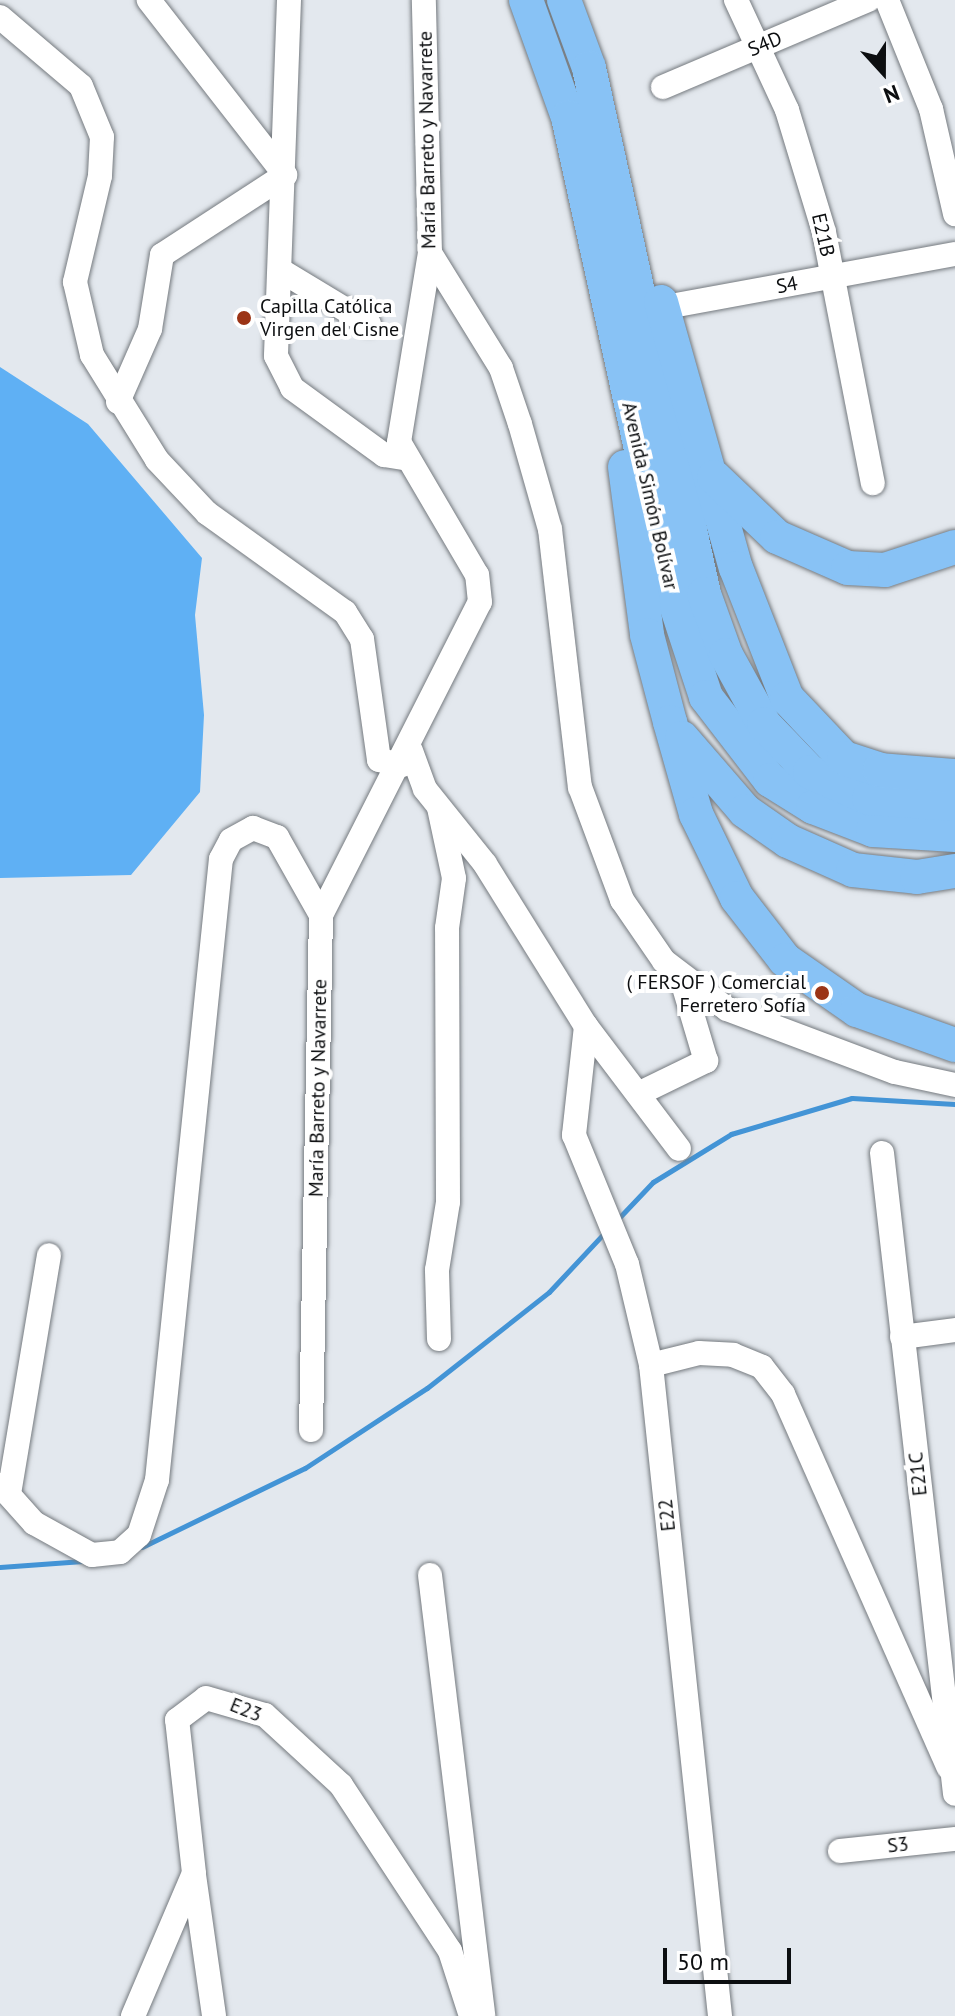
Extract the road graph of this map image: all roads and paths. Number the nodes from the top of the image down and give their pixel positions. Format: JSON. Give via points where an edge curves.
{"nodes":[{"id":1,"x":149,"y":0,"type":"edge"},
{"id":2,"x":289,"y":0,"type":"edge"},
{"id":3,"x":424,"y":0,"type":"edge"},
{"id":4,"x":526,"y":0,"type":"edge"},
{"id":5,"x":564,"y":0,"type":"edge"},
{"id":6,"x":736,"y":0,"type":"edge"},
{"id":7,"x":868,"y":0,"type":"edge"},
{"id":8,"x":887,"y":0,"type":"edge"},
{"id":9,"x":0,"y":17,"type":"edge"},
{"id":10,"x":760,"y":46,"type":"junction"},
{"id":11,"x":663,"y":87,"type":"dead end"},
{"id":12,"x":285,"y":175,"type":"junction"},
{"id":13,"x":955,"y":214,"type":"edge"},
{"id":14,"x":430,"y":253,"type":"junction"},
{"id":15,"x":955,"y":254,"type":"edge"},
{"id":16,"x":280,"y":270,"type":"junction"},
{"id":17,"x":637,"y":275,"type":"junction"},
{"id":18,"x":832,"y":276,"type":"junction"},
{"id":19,"x":666,"y":307,"type":"junction"},
{"id":20,"x":608,"y":315,"type":"junction"},
{"id":21,"x":369,"y":324,"type":"dead end"},
{"id":22,"x":118,"y":402,"type":"junction"},
{"id":23,"x":403,"y":458,"type":"junction"},
{"id":24,"x":712,"y":474,"type":"junction"},
{"id":25,"x":873,"y":483,"type":"dead end"},
{"id":26,"x":955,"y":547,"type":"edge"},
{"id":27,"x":670,"y":722,"type":"junction"},
{"id":28,"x":407,"y":758,"type":"junction"},
{"id":29,"x":955,"y":776,"type":"edge"},
{"id":30,"x":955,"y":804,"type":"edge"},
{"id":31,"x":439,"y":808,"type":"junction"},
{"id":32,"x":955,"y":835,"type":"edge"},
{"id":33,"x":955,"y":871,"type":"edge"},
{"id":34,"x":321,"y":915,"type":"junction"},
{"id":35,"x":681,"y":977,"type":"junction"},
{"id":36,"x":586,"y":1026,"type":"junction"},
{"id":37,"x":955,"y":1045,"type":"edge"},
{"id":38,"x":955,"y":1085,"type":"edge"},
{"id":39,"x":638,"y":1094,"type":"junction"},
{"id":40,"x":679,"y":1149,"type":"dead end"},
{"id":41,"x":882,"y":1153,"type":"dead end"},
{"id":42,"x":49,"y":1255,"type":"dead end"},
{"id":43,"x":955,"y":1330,"type":"edge"},
{"id":44,"x":902,"y":1337,"type":"junction"},
{"id":45,"x":439,"y":1339,"type":"dead end"},
{"id":46,"x":651,"y":1365,"type":"junction"},
{"id":47,"x":311,"y":1430,"type":"dead end"},
{"id":48,"x":4,"y":1490,"type":"edge"},
{"id":49,"x":430,"y":1575,"type":"dead end"},
{"id":50,"x":955,"y":1584,"type":"edge"},
{"id":51,"x":930,"y":1587,"type":"junction"},
{"id":52,"x":954,"y":1785,"type":"edge"},
{"id":53,"x":955,"y":1839,"type":"edge"},
{"id":54,"x":840,"y":1851,"type":"dead end"},
{"id":55,"x":194,"y":1873,"type":"junction"},
{"id":56,"x":133,"y":2016,"type":"edge"},
{"id":57,"x":214,"y":2016,"type":"edge"},
{"id":58,"x":471,"y":2016,"type":"edge"},
{"id":59,"x":483,"y":2016,"type":"edge"},
{"id":60,"x":720,"y":2016,"type":"edge"}],
"edges":[{"from":1,"to":12,"type":"street"},
{"from":2,"to":12,"type":"street"},
{"from":3,"to":14,"type":"street","name":"María Barreto y Navarrete"},
{"from":4,"to":20,"type":"highway","name":"Avenida Simón Bolívar","via":[[568,117]]},
{"from":5,"to":17,"type":"highway","name":"Avenida Simón Bolívar","via":[[589,68]]},
{"from":6,"to":10,"type":"street","name":"E21B"},
{"from":7,"to":10,"type":"street","name":"S4D"},
{"from":8,"to":13,"type":"street","via":[[931,109]]},
{"from":9,"to":22,"type":"street","via":[[81,86],[102,137],[100,176],[75,282],[92,355]]},
{"from":10,"to":11,"type":"street","name":"S4D"},
{"from":10,"to":18,"type":"street","name":"E21B","via":[[802,155]]},
{"from":12,"to":16,"type":"street"},
{"from":12,"to":22,"type":"street","via":[[162,255],[150,329]]},
{"from":14,"to":23,"type":"street","name":"María Barreto y Navarrete","via":[[399,424]]},
{"from":14,"to":35,"type":"street","via":[[501,368],[550,529],[589,826],[622,900]]},
{"from":15,"to":18,"type":"street","name":"S4"},
{"from":16,"to":21,"type":"street"},
{"from":16,"to":23,"type":"street","via":[[281,374],[384,455]]},
{"from":17,"to":19,"type":"highway"},
{"from":17,"to":30,"type":"highway","name":"Avenida Simón Bolívar","via":[[704,594],[726,655],[764,724],[810,772],[869,798]]},
{"from":18,"to":19,"type":"street","name":"S4"},
{"from":18,"to":25,"type":"street","name":"E21B"},
{"from":19,"to":24,"type":"highway"},
{"from":20,"to":27,"type":"highway","via":[[647,635]]},
{"from":20,"to":32,"type":"highway","name":"Avenida Simón Bolívar","via":[[675,602],[706,697],[770,780],[813,807],[873,830]]},
{"from":22,"to":28,"type":"street","via":[[157,460],[207,513],[345,612],[362,639],[379,760]]},
{"from":23,"to":28,"type":"street","name":"María Barreto y Navarrete","via":[[477,575],[480,602]]},
{"from":24,"to":26,"type":"highway","via":[[777,537],[848,568],[885,570]]},
{"from":24,"to":29,"type":"highway","via":[[762,647],[804,719],[844,758],[880,770]]},
{"from":27,"to":33,"type":"highway","via":[[707,772],[788,841],[853,870],[917,877]]},
{"from":27,"to":37,"type":"highway","via":[[706,840],[737,898],[785,960],[857,1010]]},
{"from":28,"to":31,"type":"street"},
{"from":28,"to":34,"type":"street","name":"María Barreto y Navarrete"},
{"from":31,"to":36,"type":"street","via":[[485,864]]},
{"from":31,"to":45,"type":"street","via":[[454,878],[447,928],[448,1202],[437,1270]]},
{"from":34,"to":47,"type":"street","name":"María Barreto y Navarrete"},
{"from":34,"to":48,"type":"street","via":[[277,837],[253,828],[231,840],[221,859],[157,1480],[139,1535],[120,1552],[92,1555],[34,1523]]},
{"from":35,"to":38,"type":"street","via":[[727,1009],[895,1072]]},
{"from":35,"to":39,"type":"street","via":[[706,1061]]},
{"from":36,"to":39,"type":"street"},
{"from":36,"to":46,"type":"street","name":"E22","via":[[574,1135],[627,1264]]},
{"from":39,"to":40,"type":"street"},
{"from":41,"to":44,"type":"street","name":"E21C"},
{"from":42,"to":48,"type":"street"},
{"from":43,"to":44,"type":"street"},
{"from":44,"to":51,"type":"street","name":"E21C"},
{"from":46,"to":52,"type":"street","via":[[699,1353],[733,1355],[762,1367],[783,1394]]},
{"from":46,"to":60,"type":"street","name":"E22"},
{"from":49,"to":59,"type":"street"},
{"from":50,"to":51,"type":"street"},
{"from":51,"to":52,"type":"street","name":"E21C"},
{"from":53,"to":54,"type":"street","name":"S3"},
{"from":55,"to":56,"type":"street","name":"E23"},
{"from":55,"to":57,"type":"street"},
{"from":55,"to":58,"type":"street","name":"E23","via":[[177,1720],[206,1698],[237,1702],[265,1715],[341,1785],[450,1951]]}]}
